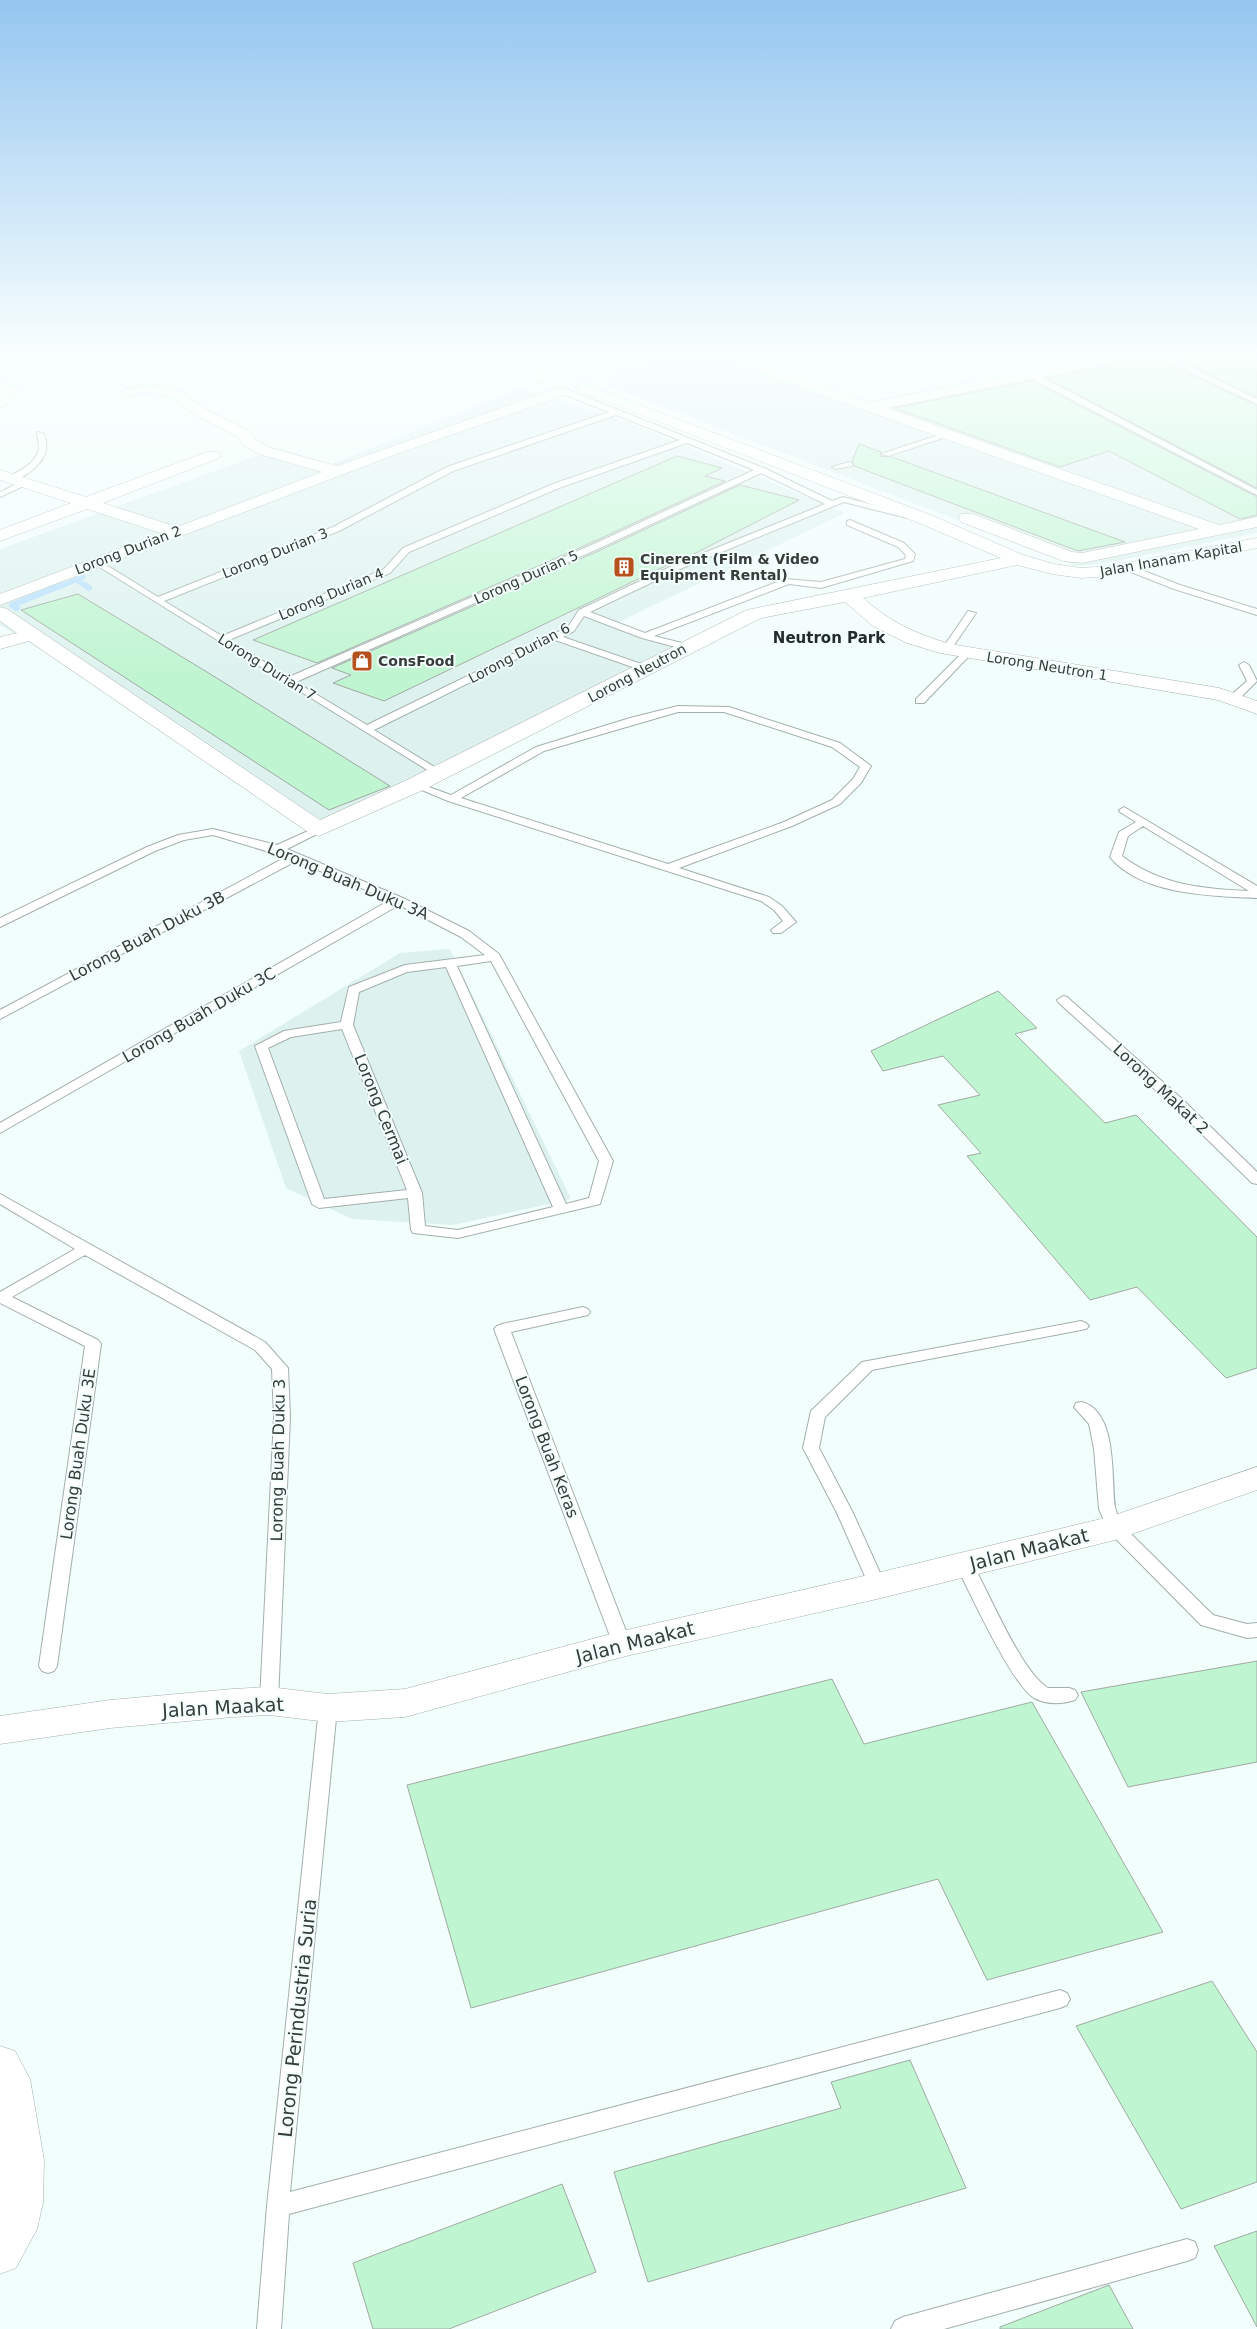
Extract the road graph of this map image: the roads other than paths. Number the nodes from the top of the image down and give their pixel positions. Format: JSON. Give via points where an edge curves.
{"nodes":[{"id":1,"x":35,"y":463,"type":"edge"},
{"id":2,"x":196,"y":463,"type":"edge"},
{"id":3,"x":307,"y":463,"type":"edge"},
{"id":4,"x":357,"y":463,"type":"edge"},
{"id":5,"x":468,"y":463,"type":"edge"},
{"id":6,"x":623,"y":463,"type":"edge"},
{"id":7,"x":757,"y":463,"type":"edge"},
{"id":8,"x":760,"y":463,"type":"edge"},
{"id":9,"x":829,"y":463,"type":"edge"},
{"id":10,"x":1027,"y":463,"type":"edge"},
{"id":11,"x":1199,"y":463,"type":"edge"},
{"id":12,"x":765,"y":465,"type":"junction"},
{"id":13,"x":337,"y":471,"type":"junction"},
{"id":14,"x":14,"y":478,"type":"edge"},
{"id":15,"x":1257,"y":493,"type":"edge"},
{"id":16,"x":0,"y":495,"type":"edge"},
{"id":17,"x":88,"y":504,"type":"junction"},
{"id":18,"x":832,"y":504,"type":"junction"},
{"id":19,"x":930,"y":512,"type":"junction"},
{"id":20,"x":953,"y":512,"type":"dead end"},
{"id":21,"x":850,"y":522,"type":"dead end"},
{"id":22,"x":1257,"y":522,"type":"edge"},
{"id":23,"x":1218,"y":530,"type":"junction"},
{"id":24,"x":176,"y":532,"type":"junction"},
{"id":25,"x":0,"y":536,"type":"edge"},
{"id":26,"x":1256,"y":543,"type":"edge"},
{"id":27,"x":1017,"y":559,"type":"junction"},
{"id":28,"x":97,"y":563,"type":"junction"},
{"id":29,"x":1129,"y":568,"type":"junction"},
{"id":30,"x":849,"y":596,"type":"junction"},
{"id":31,"x":0,"y":600,"type":"edge"},
{"id":32,"x":158,"y":600,"type":"junction"},
{"id":33,"x":582,"y":612,"type":"junction"},
{"id":34,"x":1257,"y":612,"type":"edge"},
{"id":35,"x":0,"y":613,"type":"edge"},
{"id":36,"x":971,"y":613,"type":"dead end"},
{"id":37,"x":32,"y":635,"type":"junction"},
{"id":38,"x":645,"y":636,"type":"junction"},
{"id":39,"x":554,"y":637,"type":"junction"},
{"id":40,"x":222,"y":640,"type":"junction"},
{"id":41,"x":0,"y":643,"type":"edge"},
{"id":42,"x":687,"y":648,"type":"junction"},
{"id":43,"x":947,"y":649,"type":"junction"},
{"id":44,"x":967,"y":653,"type":"junction"},
{"id":45,"x":1244,"y":665,"type":"dead end"},
{"id":46,"x":647,"y":669,"type":"junction"},
{"id":47,"x":289,"y":681,"type":"junction"},
{"id":48,"x":1234,"y":698,"type":"junction"},
{"id":49,"x":920,"y":701,"type":"dead end"},
{"id":50,"x":1257,"y":708,"type":"edge"},
{"id":51,"x":367,"y":729,"type":"junction"},
{"id":52,"x":436,"y":774,"type":"junction"},
{"id":53,"x":415,"y":786,"type":"junction"},
{"id":54,"x":452,"y":799,"type":"junction"},
{"id":55,"x":1124,"y":810,"type":"dead end"},
{"id":56,"x":1143,"y":822,"type":"junction"},
{"id":57,"x":319,"y":829,"type":"junction"},
{"id":58,"x":278,"y":849,"type":"junction"},
{"id":59,"x":294,"y":857,"type":"junction"},
{"id":60,"x":668,"y":868,"type":"junction"},
{"id":61,"x":1257,"y":893,"type":"edge"},
{"id":62,"x":399,"y":900,"type":"junction"},
{"id":63,"x":0,"y":923,"type":"edge"},
{"id":64,"x":776,"y":930,"type":"dead end"},
{"id":65,"x":495,"y":957,"type":"junction"},
{"id":66,"x":450,"y":963,"type":"junction"},
{"id":67,"x":1063,"y":1000,"type":"dead end"},
{"id":68,"x":0,"y":1015,"type":"edge"},
{"id":69,"x":347,"y":1025,"type":"junction"},
{"id":70,"x":0,"y":1129,"type":"edge"},
{"id":71,"x":1257,"y":1180,"type":"edge"},
{"id":72,"x":415,"y":1193,"type":"junction"},
{"id":73,"x":0,"y":1198,"type":"edge"},
{"id":74,"x":562,"y":1209,"type":"junction"},
{"id":75,"x":85,"y":1249,"type":"junction"},
{"id":76,"x":1,"y":1298,"type":"edge"},
{"id":77,"x":583,"y":1312,"type":"dead end"},
{"id":78,"x":1081,"y":1326,"type":"dead end"},
{"id":79,"x":1082,"y":1406,"type":"dead end"},
{"id":80,"x":1257,"y":1478,"type":"edge"},
{"id":81,"x":1114,"y":1528,"type":"junction"},
{"id":82,"x":965,"y":1565,"type":"junction"},
{"id":83,"x":877,"y":1586,"type":"junction"},
{"id":84,"x":1257,"y":1630,"type":"edge"},
{"id":85,"x":622,"y":1644,"type":"junction"},
{"id":86,"x":48,"y":1666,"type":"dead end"},
{"id":87,"x":1069,"y":1696,"type":"dead end"},
{"id":88,"x":269,"y":1701,"type":"junction"},
{"id":89,"x":328,"y":1708,"type":"junction"},
{"id":90,"x":0,"y":1730,"type":"edge"},
{"id":91,"x":1060,"y":1999,"type":"dead end"},
{"id":92,"x":0,"y":2065,"type":"edge"},
{"id":93,"x":278,"y":2206,"type":"junction"},
{"id":94,"x":1187,"y":2250,"type":"dead end"},
{"id":95,"x":0,"y":2252,"type":"edge"},
{"id":96,"x":269,"y":2329,"type":"edge"},
{"id":97,"x":903,"y":2329,"type":"edge"}],
"edges":[{"from":1,"to":14,"type":"lane"},
{"from":2,"to":17,"type":"street"},
{"from":3,"to":13,"type":"street"},
{"from":4,"to":13,"type":"street","name":"Lorong Durian 2"},
{"from":5,"to":32,"type":"lane","name":"Lorong Durian 3","via":[[450,469],[336,529]]},
{"from":6,"to":40,"type":"lane","name":"Lorong Durian 4","via":[[556,486],[406,550],[387,571]]},
{"from":7,"to":12,"type":"lane"},
{"from":8,"to":12,"type":"street","name":"Jalan Inanam Kapital"},
{"from":9,"to":19,"type":"street","via":[[843,466]]},
{"from":10,"to":23,"type":"street"},
{"from":11,"to":15,"type":"lane"},
{"from":12,"to":18,"type":"lane"},
{"from":12,"to":18,"type":"lane","via":[[756,463],[815,488]]},
{"from":12,"to":19,"type":"street","name":"Jalan Inanam Kapital"},
{"from":12,"to":47,"type":"lane","name":"Lorong Durian 5","via":[[581,553]]},
{"from":13,"to":24,"type":"street","name":"Lorong Durian 2"},
{"from":14,"to":16,"type":"lane"},
{"from":14,"to":17,"type":"street"},
{"from":17,"to":24,"type":"street"},
{"from":17,"to":25,"type":"street"},
{"from":18,"to":19,"type":"lane","name":"Lorong Durian 6","via":[[843,499],[867,507]]},
{"from":18,"to":33,"type":"lane","name":"Lorong Durian 6","via":[[677,567]]},
{"from":19,"to":27,"type":"street","name":"Jalan Inanam Kapital"},
{"from":20,"to":23,"type":"street","via":[[1069,557],[1082,558]]},
{"from":21,"to":38,"type":"lane","via":[[901,545],[911,554],[909,561],[821,585],[788,581]]},
{"from":22,"to":23,"type":"street"},
{"from":24,"to":28,"type":"street","name":"Lorong Durian 2"},
{"from":26,"to":29,"type":"street","name":"Jalan Inanam Kapital"},
{"from":27,"to":29,"type":"street","name":"Jalan Inanam Kapital","via":[[1081,573]]},
{"from":27,"to":30,"type":"street","name":"Lorong Neutron"},
{"from":28,"to":31,"type":"street","name":"Lorong Durian 2"},
{"from":28,"to":32,"type":"lane","name":"Lorong Durian 7"},
{"from":29,"to":34,"type":"lane"},
{"from":30,"to":42,"type":"street","name":"Lorong Neutron","via":[[754,614]]},
{"from":30,"to":43,"type":"street","name":"Lorong Neutron 1","via":[[880,622],[914,639]]},
{"from":32,"to":40,"type":"lane","name":"Lorong Durian 7"},
{"from":33,"to":38,"type":"lane"},
{"from":33,"to":39,"type":"lane","name":"Lorong Durian 6","via":[[571,629]]},
{"from":35,"to":37,"type":"street"},
{"from":36,"to":43,"type":"lane"},
{"from":37,"to":41,"type":"street"},
{"from":37,"to":57,"type":"street"},
{"from":38,"to":42,"type":"lane"},
{"from":39,"to":46,"type":"lane"},
{"from":39,"to":51,"type":"lane","name":"Lorong Durian 6"},
{"from":40,"to":47,"type":"lane","name":"Lorong Durian 7"},
{"from":42,"to":46,"type":"street","name":"Lorong Neutron"},
{"from":43,"to":44,"type":"street","name":"Lorong Neutron 1"},
{"from":44,"to":48,"type":"street","name":"Lorong Neutron 1"},
{"from":44,"to":49,"type":"lane"},
{"from":45,"to":48,"type":"lane","via":[[1252,681]]},
{"from":46,"to":52,"type":"street","name":"Lorong Neutron"},
{"from":47,"to":51,"type":"lane","name":"Lorong Durian 7"},
{"from":48,"to":50,"type":"street","name":"Lorong Neutron 1"},
{"from":51,"to":52,"type":"lane","name":"Lorong Durian 7"},
{"from":52,"to":53,"type":"street","name":"Lorong Neutron"},
{"from":53,"to":54,"type":"lane"},
{"from":53,"to":57,"type":"street","name":"Lorong Neutron"},
{"from":54,"to":60,"type":"lane"},
{"from":54,"to":60,"type":"lane","via":[[540,749],[678,709],[725,710],[836,745],[866,766],[857,782],[836,802],[788,824]]},
{"from":55,"to":56,"type":"lane"},
{"from":56,"to":61,"type":"lane"},
{"from":56,"to":61,"type":"lane","via":[[1123,834],[1116,857],[1138,873],[1209,893]]},
{"from":57,"to":58,"type":"lane","name":"Lorong Neutron"},
{"from":58,"to":59,"type":"lane","name":"Lorong Buah Duku 3A"},
{"from":58,"to":63,"type":"lane","name":"Lorong Buah Duku 3A","via":[[213,832],[182,837],[119,863]]},
{"from":59,"to":62,"type":"lane","name":"Lorong Buah Duku 3A"},
{"from":59,"to":68,"type":"lane","name":"Lorong Buah Duku 3B"},
{"from":60,"to":64,"type":"lane","via":[[765,899],[790,922]]},
{"from":62,"to":65,"type":"lane","name":"Lorong Buah Duku 3A","via":[[465,934]]},
{"from":62,"to":70,"type":"lane","name":"Lorong Buah Duku 3C"},
{"from":65,"to":66,"type":"lane"},
{"from":65,"to":74,"type":"lane","via":[[606,1161],[595,1201]]},
{"from":66,"to":69,"type":"lane","via":[[405,969],[353,990]]},
{"from":66,"to":74,"type":"lane"},
{"from":67,"to":71,"type":"lane","name":"Lorong Makat 2","via":[[1176,1101]]},
{"from":69,"to":72,"type":"lane","name":"Lorong Cermai"},
{"from":69,"to":72,"type":"lane","via":[[288,1034],[261,1046],[319,1204]]},
{"from":72,"to":74,"type":"lane","name":"Lorong Cermai","via":[[418,1230],[458,1234]]},
{"from":73,"to":75,"type":"lane","name":"Lorong Buah Duku 3"},
{"from":75,"to":76,"type":"lane"},
{"from":75,"to":88,"type":"lane","name":"Lorong Buah Duku 3","via":[[260,1346],[280,1368],[282,1417]]},
{"from":76,"to":86,"type":"lane","name":"Lorong Buah Duku 3E","via":[[93,1344]]},
{"from":77,"to":85,"type":"lane","name":"Lorong Buah Keras","via":[[502,1329]]},
{"from":78,"to":83,"type":"lane","via":[[867,1366],[817,1415],[811,1448],[845,1513]]},
{"from":79,"to":81,"type":"lane","via":[[1097,1422],[1107,1509]]},
{"from":80,"to":81,"type":"street","name":"Jalan Maakat"},
{"from":81,"to":82,"type":"street","name":"Jalan Maakat"},
{"from":81,"to":84,"type":"lane","via":[[1207,1620],[1247,1631]]},
{"from":82,"to":83,"type":"street","name":"Jalan Maakat"},
{"from":82,"to":87,"type":"lane","via":[[1022,1672],[1038,1692],[1056,1697]]},
{"from":83,"to":85,"type":"street","name":"Jalan Maakat"},
{"from":85,"to":89,"type":"street","name":"Jalan Maakat","via":[[405,1703]]},
{"from":88,"to":89,"type":"street","name":"Jalan Maakat"},
{"from":88,"to":90,"type":"street","name":"Jalan Maakat","via":[[110,1714]]},
{"from":89,"to":93,"type":"lane","name":"Lorong Perindustria Suria"},
{"from":91,"to":93,"type":"lane"},
{"from":92,"to":95,"type":"street","via":[[9,2079],[22,2160],[21,2203],[14,2229]]},
{"from":93,"to":96,"type":"lane","name":"Lorong Perindustria Suria"},
{"from":94,"to":97,"type":"lane"}]}
